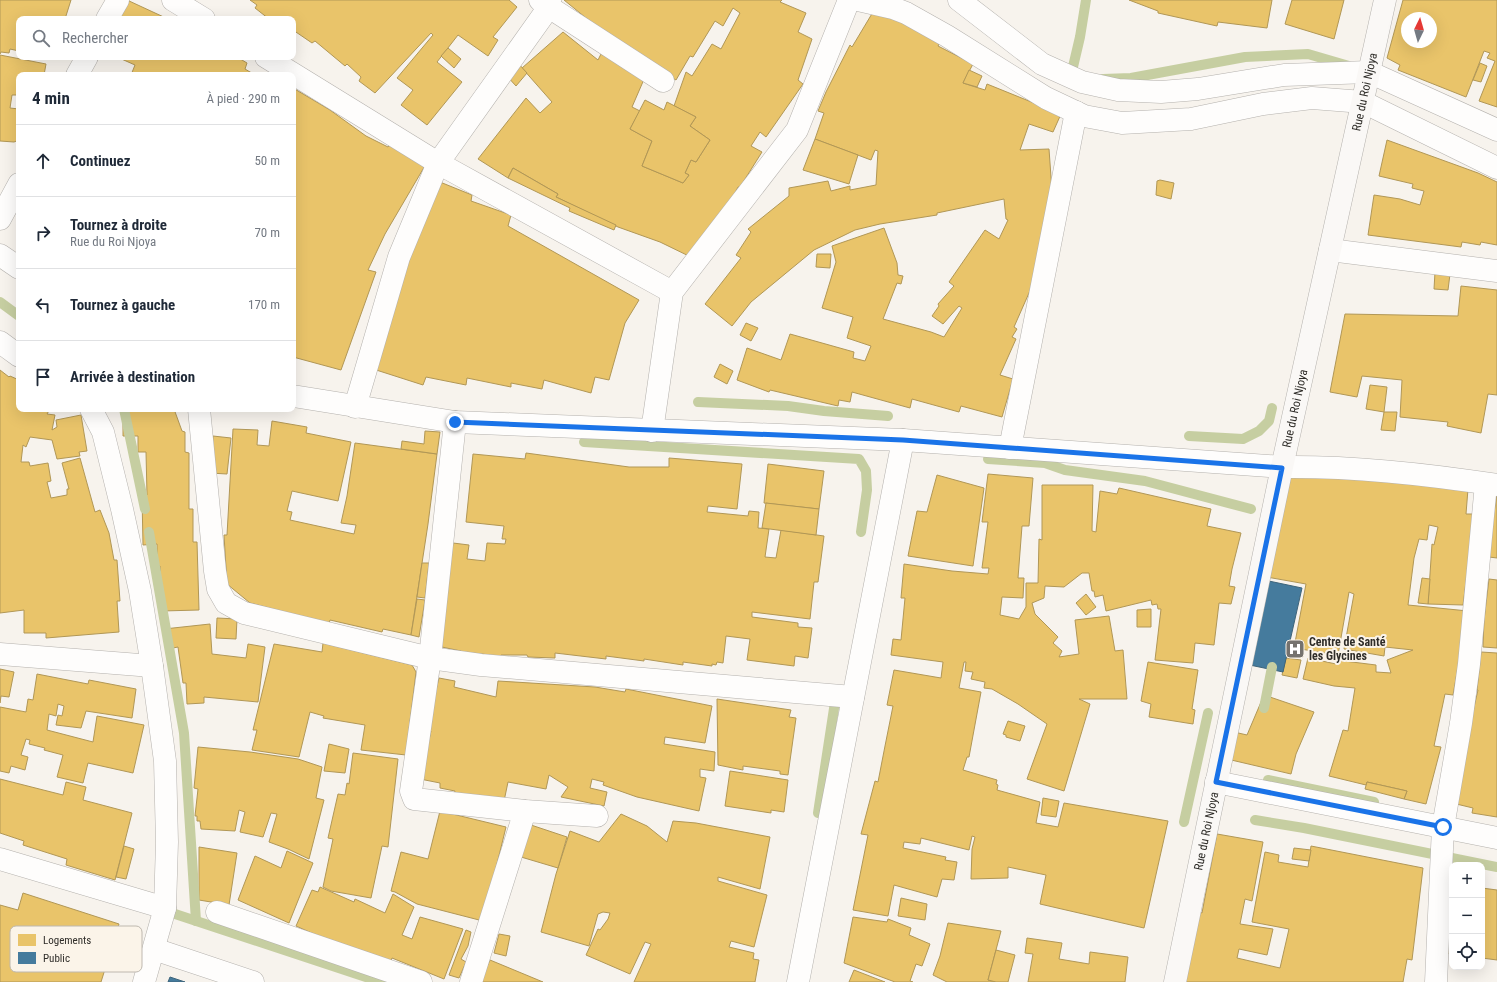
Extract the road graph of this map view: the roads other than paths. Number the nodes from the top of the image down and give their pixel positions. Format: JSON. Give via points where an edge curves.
{"nodes":[{"id":1,"x":118,"y":0,"type":"edge"},
{"id":2,"x":173,"y":0,"type":"edge"},
{"id":3,"x":849,"y":0,"type":"edge"},
{"id":4,"x":858,"y":0,"type":"edge"},
{"id":5,"x":959,"y":0,"type":"edge"},
{"id":6,"x":1386,"y":0,"type":"edge"},
{"id":7,"x":546,"y":2,"type":"edge"},
{"id":8,"x":109,"y":16,"type":"edge"},
{"id":9,"x":199,"y":16,"type":"edge"},
{"id":10,"x":85,"y":60,"type":"edge"},
{"id":11,"x":271,"y":60,"type":"edge"},
{"id":12,"x":79,"y":72,"type":"edge"},
{"id":13,"x":290,"y":72,"type":"edge"},
{"id":14,"x":1370,"y":72,"type":"junction"},
{"id":15,"x":296,"y":75,"type":"edge"},
{"id":16,"x":663,"y":81,"type":"dead end"},
{"id":17,"x":1363,"y":102,"type":"junction"},
{"id":18,"x":1076,"y":112,"type":"junction"},
{"id":19,"x":1497,"y":130,"type":"edge"},
{"id":20,"x":438,"y":163,"type":"junction"},
{"id":21,"x":1497,"y":168,"type":"edge"},
{"id":22,"x":16,"y":190,"type":"edge"},
{"id":23,"x":0,"y":219,"type":"edge"},
{"id":24,"x":1330,"y":250,"type":"junction"},
{"id":25,"x":0,"y":255,"type":"edge"},
{"id":26,"x":16,"y":266,"type":"edge"},
{"id":27,"x":1497,"y":271,"type":"edge"},
{"id":28,"x":672,"y":292,"type":"junction"},
{"id":29,"x":0,"y":342,"type":"edge"},
{"id":30,"x":16,"y":354,"type":"edge"},
{"id":31,"x":296,"y":397,"type":"edge"},
{"id":32,"x":355,"y":407,"type":"junction"},
{"id":33,"x":93,"y":412,"type":"edge"},
{"id":34,"x":198,"y":412,"type":"edge"},
{"id":35,"x":455,"y":422,"type":"junction"},
{"id":36,"x":652,"y":431,"type":"junction"},
{"id":37,"x":903,"y":440,"type":"junction"},
{"id":38,"x":1010,"y":448,"type":"junction"},
{"id":39,"x":1282,"y":468,"type":"junction"},
{"id":40,"x":1492,"y":485,"type":"edge"},
{"id":41,"x":0,"y":654,"type":"edge"},
{"id":42,"x":430,"y":658,"type":"junction"},
{"id":43,"x":152,"y":666,"type":"junction"},
{"id":44,"x":853,"y":697,"type":"junction"},
{"id":45,"x":1216,"y":782,"type":"junction"},
{"id":46,"x":525,"y":811,"type":"junction"},
{"id":47,"x":597,"y":816,"type":"dead end"},
{"id":48,"x":1443,"y":827,"type":"junction"},
{"id":49,"x":1497,"y":838,"type":"edge"},
{"id":50,"x":0,"y":859,"type":"edge"},
{"id":51,"x":165,"y":908,"type":"junction"},
{"id":52,"x":216,"y":912,"type":"dead end"},
{"id":53,"x":154,"y":949,"type":"junction"},
{"id":54,"x":144,"y":982,"type":"edge"},
{"id":55,"x":253,"y":982,"type":"edge"},
{"id":56,"x":421,"y":982,"type":"edge"},
{"id":57,"x":470,"y":982,"type":"edge"},
{"id":58,"x":798,"y":982,"type":"edge"},
{"id":59,"x":1175,"y":982,"type":"edge"},
{"id":60,"x":1436,"y":982,"type":"edge"}],
"edges":[{"from":1,"to":8,"type":"street"},
{"from":2,"to":9,"type":"street"},
{"from":3,"to":28,"type":"street","via":[[797,130]]},
{"from":4,"to":18,"type":"street","via":[[906,13],[1046,98]]},
{"from":5,"to":14,"type":"street","via":[[1042,64],[1082,82],[1118,90],[1161,92],[1198,89],[1284,75]]},
{"from":6,"to":14,"type":"main road","name":"Rue du Roi Njoya"},
{"from":7,"to":16,"type":"street"},
{"from":7,"to":20,"type":"street"},
{"from":10,"to":12,"type":"street"},
{"from":11,"to":13,"type":"street"},
{"from":14,"to":17,"type":"main road","name":"Rue du Roi Njoya"},
{"from":14,"to":19,"type":"street"},
{"from":15,"to":20,"type":"street"},
{"from":17,"to":18,"type":"street","via":[[1312,98],[1263,104],[1191,119],[1122,123],[1084,116]]},
{"from":17,"to":21,"type":"street"},
{"from":17,"to":24,"type":"main road","name":"Rue du Roi Njoya"},
{"from":18,"to":38,"type":"street"},
{"from":20,"to":28,"type":"street"},
{"from":20,"to":32,"type":"street","via":[[399,257]]},
{"from":22,"to":23,"type":"street"},
{"from":24,"to":27,"type":"street"},
{"from":24,"to":39,"type":"main road","name":"Rue du Roi Njoya"},
{"from":25,"to":26,"type":"street"},
{"from":28,"to":36,"type":"street"},
{"from":29,"to":30,"type":"street"},
{"from":31,"to":32,"type":"street"},
{"from":32,"to":35,"type":"street"},
{"from":33,"to":43,"type":"street","via":[[103,432],[122,509],[140,591]]},
{"from":34,"to":42,"type":"street","via":[[214,571],[218,589],[226,603],[244,613]]},
{"from":35,"to":36,"type":"street"},
{"from":35,"to":42,"type":"street"},
{"from":36,"to":37,"type":"street"},
{"from":37,"to":38,"type":"street"},
{"from":37,"to":44,"type":"street"},
{"from":38,"to":39,"type":"street"},
{"from":39,"to":40,"type":"street","via":[[1353,468]]},
{"from":39,"to":45,"type":"main road","name":"Rue du Roi Njoya"},
{"from":40,"to":48,"type":"street","via":[[1461,723]]},
{"from":41,"to":43,"type":"street"},
{"from":42,"to":44,"type":"street","via":[[481,665]]},
{"from":42,"to":46,"type":"street","via":[[411,791],[414,799]]},
{"from":43,"to":51,"type":"street","via":[[165,762]]},
{"from":44,"to":58,"type":"street"},
{"from":45,"to":48,"type":"street"},
{"from":45,"to":59,"type":"main road","name":"Rue du Roi Njoya"},
{"from":46,"to":47,"type":"street"},
{"from":46,"to":57,"type":"street"},
{"from":48,"to":49,"type":"street"},
{"from":48,"to":60,"type":"street"},
{"from":50,"to":51,"type":"street"},
{"from":51,"to":53,"type":"street"},
{"from":52,"to":56,"type":"street"},
{"from":53,"to":54,"type":"street"},
{"from":53,"to":55,"type":"street"}]}
